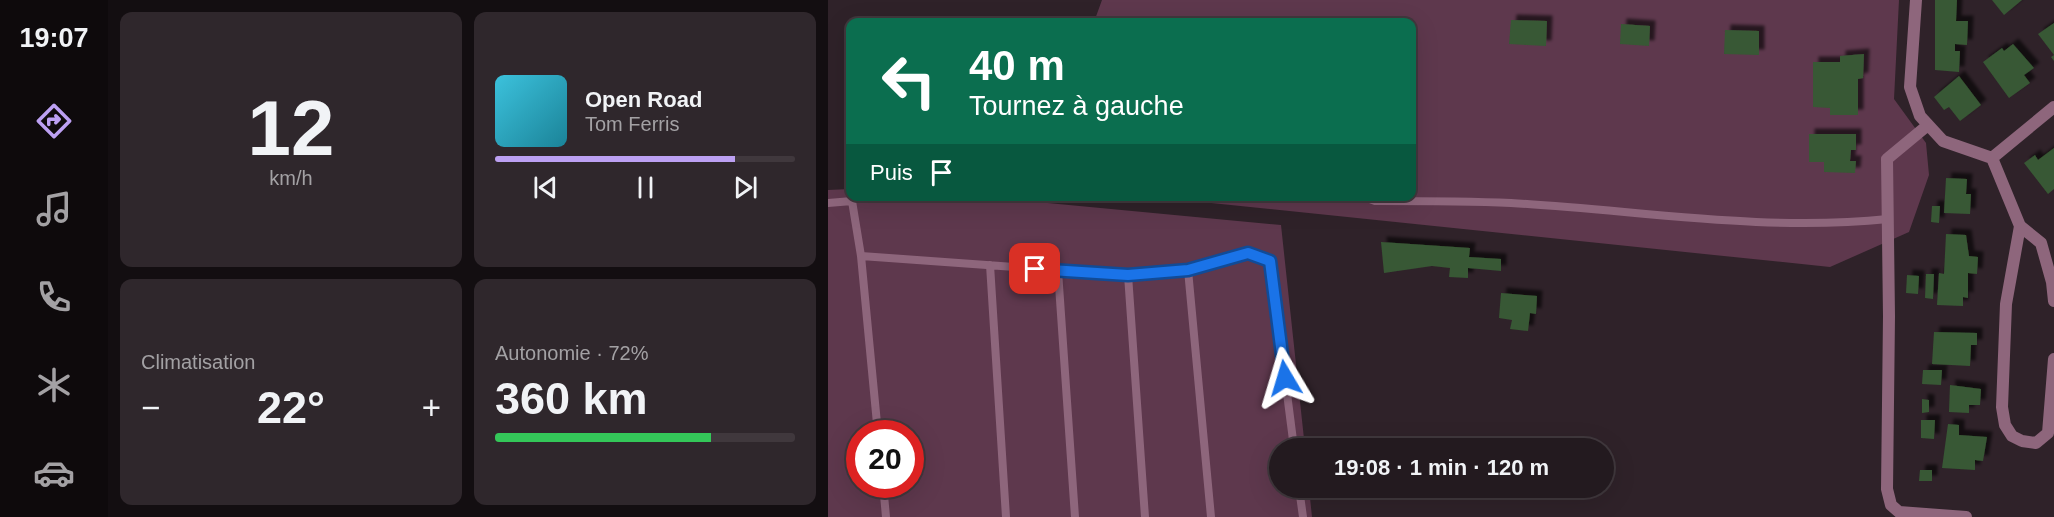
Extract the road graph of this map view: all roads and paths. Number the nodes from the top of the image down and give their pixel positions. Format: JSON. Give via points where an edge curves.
{"nodes":[{"id":1,"x":1917,"y":0,"type":"edge"},
{"id":2,"x":2054,"y":107,"type":"edge"},
{"id":3,"x":1928,"y":125,"type":"junction"},
{"id":4,"x":1992,"y":158,"type":"junction"},
{"id":5,"x":1375,"y":201,"type":"edge"},
{"id":6,"x":828,"y":202,"type":"edge"},
{"id":7,"x":1888,"y":219,"type":"junction"},
{"id":8,"x":2020,"y":226,"type":"junction"},
{"id":9,"x":861,"y":256,"type":"junction"},
{"id":10,"x":990,"y":265,"type":"junction"},
{"id":11,"x":1188,"y":270,"type":"junction"},
{"id":12,"x":1058,"y":271,"type":"junction"},
{"id":13,"x":1128,"y":275,"type":"junction"},
{"id":14,"x":2054,"y":301,"type":"edge"},
{"id":15,"x":2054,"y":359,"type":"edge"},
{"id":16,"x":877,"y":420,"type":"edge"},
{"id":17,"x":1293,"y":438,"type":"edge"},
{"id":18,"x":884,"y":498,"type":"edge"},
{"id":19,"x":1300,"y":498,"type":"edge"},
{"id":20,"x":886,"y":517,"type":"edge"},
{"id":21,"x":1006,"y":517,"type":"edge"},
{"id":22,"x":1074,"y":517,"type":"edge"},
{"id":23,"x":1145,"y":517,"type":"edge"},
{"id":24,"x":1211,"y":517,"type":"edge"},
{"id":25,"x":1303,"y":517,"type":"edge"},
{"id":26,"x":1966,"y":517,"type":"edge"}],
"edges":[{"from":1,"to":3,"type":"street","via":[[1910,87],[1920,116]]},
{"from":2,"to":4,"type":"street"},
{"from":3,"to":4,"type":"street","via":[[1943,141]]},
{"from":3,"to":7,"type":"street","via":[[1887,159]]},
{"from":4,"to":8,"type":"street"},
{"from":5,"to":7,"type":"lane","via":[[1511,203],[1695,220],[1845,224]]},
{"from":6,"to":9,"type":"lane","via":[[852,201]]},
{"from":7,"to":26,"type":"street","via":[[1887,489],[1891,505],[1899,512]]},
{"from":8,"to":14,"type":"street","via":[[2041,243]]},
{"from":8,"to":15,"type":"street","via":[[2006,304],[2002,407],[2005,425],[2012,436],[2022,441],[2036,443],[2048,433]]},
{"from":9,"to":10,"type":"lane"},
{"from":9,"to":16,"type":"lane"},
{"from":10,"to":12,"type":"lane"},
{"from":10,"to":21,"type":"lane"},
{"from":11,"to":13,"type":"lane"},
{"from":11,"to":17,"type":"lane","via":[[1248,253],[1270,261]]},
{"from":11,"to":24,"type":"lane"},
{"from":12,"to":13,"type":"lane"},
{"from":12,"to":22,"type":"lane"},
{"from":13,"to":23,"type":"lane"},
{"from":18,"to":20,"type":"lane"},
{"from":19,"to":25,"type":"lane"}]}
